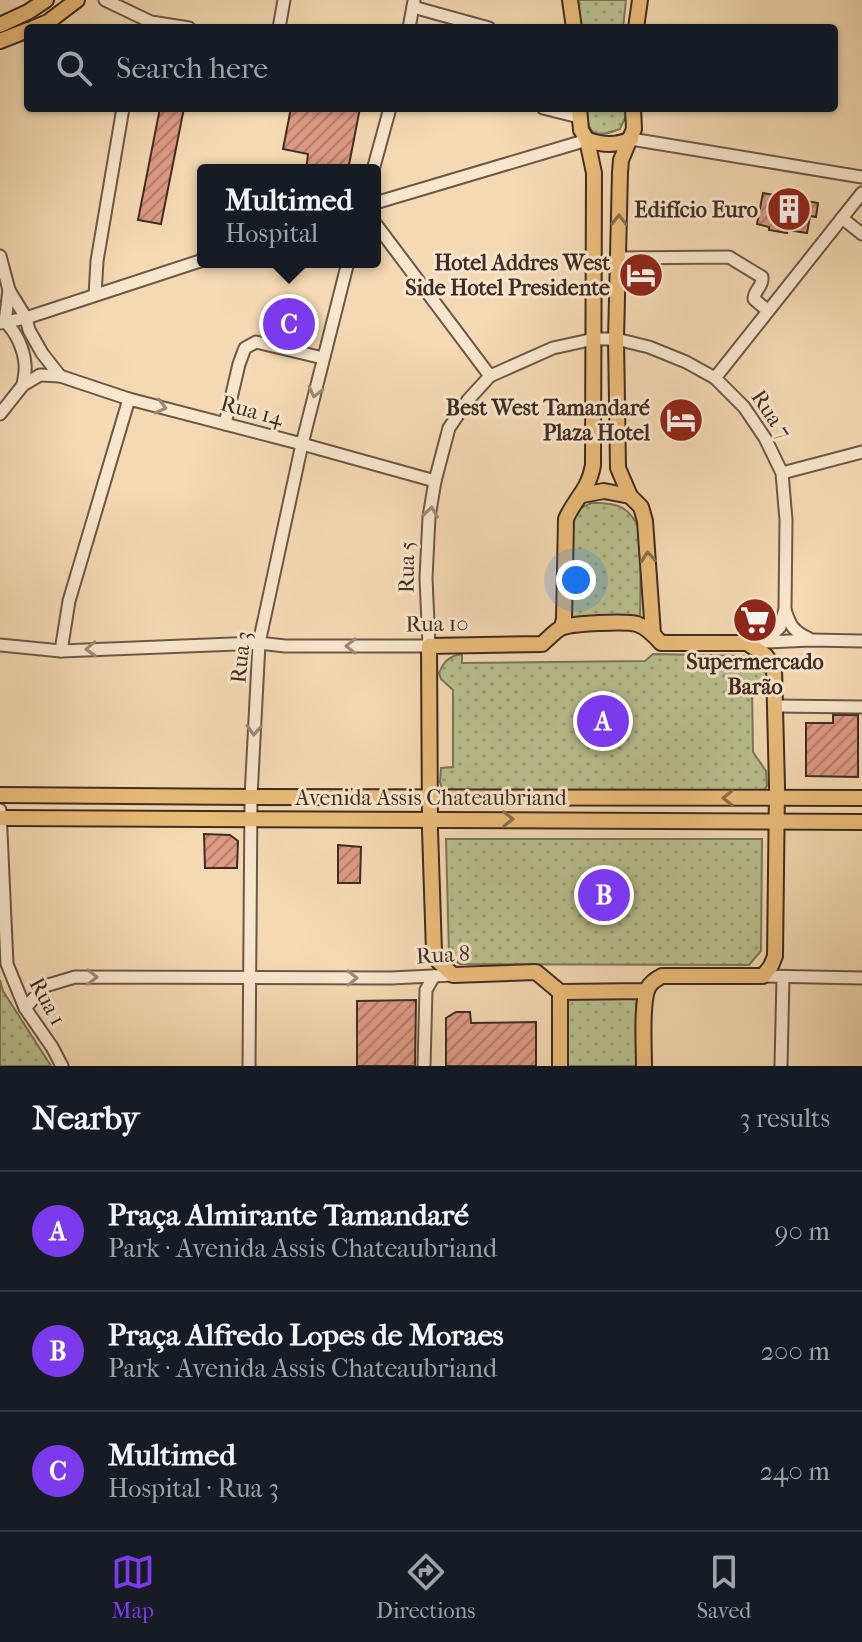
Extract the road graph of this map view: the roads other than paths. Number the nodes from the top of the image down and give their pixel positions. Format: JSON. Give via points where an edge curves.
{"nodes":[{"id":1,"x":46,"y":0,"type":"edge"},
{"id":2,"x":77,"y":0,"type":"edge"},
{"id":3,"x":105,"y":0,"type":"edge"},
{"id":4,"x":284,"y":0,"type":"edge"},
{"id":5,"x":570,"y":0,"type":"edge"},
{"id":6,"x":640,"y":0,"type":"edge"},
{"id":7,"x":414,"y":4,"type":"edge"},
{"id":8,"x":137,"y":22,"type":"edge"},
{"id":9,"x":43,"y":24,"type":"edge"},
{"id":10,"x":164,"y":24,"type":"edge"},
{"id":11,"x":280,"y":24,"type":"edge"},
{"id":12,"x":410,"y":24,"type":"edge"},
{"id":13,"x":476,"y":24,"type":"edge"},
{"id":14,"x":573,"y":24,"type":"edge"},
{"id":15,"x":637,"y":24,"type":"edge"},
{"id":16,"x":0,"y":25,"type":"edge"},
{"id":17,"x":24,"y":32,"type":"edge"},
{"id":18,"x":0,"y":41,"type":"edge"},
{"id":19,"x":122,"y":112,"type":"edge"},
{"id":20,"x":389,"y":112,"type":"edge"},
{"id":21,"x":633,"y":112,"type":"edge"},
{"id":22,"x":579,"y":113,"type":"edge"},
{"id":23,"x":631,"y":139,"type":"junction"},
{"id":24,"x":587,"y":140,"type":"junction"},
{"id":25,"x":375,"y":164,"type":"edge"},
{"id":26,"x":862,"y":177,"type":"edge"},
{"id":27,"x":862,"y":193,"type":"edge"},
{"id":28,"x":381,"y":201,"type":"edge"},
{"id":29,"x":842,"y":218,"type":"junction"},
{"id":30,"x":381,"y":231,"type":"edge"},
{"id":31,"x":862,"y":234,"type":"edge"},
{"id":32,"x":0,"y":256,"type":"edge"},
{"id":33,"x":618,"y":258,"type":"junction"},
{"id":34,"x":197,"y":262,"type":"edge"},
{"id":35,"x":346,"y":268,"type":"edge"},
{"id":36,"x":9,"y":290,"type":"junction"},
{"id":37,"x":95,"y":295,"type":"junction"},
{"id":38,"x":768,"y":311,"type":"junction"},
{"id":39,"x":26,"y":318,"type":"junction"},
{"id":40,"x":3,"y":322,"type":"edge"},
{"id":41,"x":594,"y":339,"type":"junction"},
{"id":42,"x":616,"y":339,"type":"junction"},
{"id":43,"x":323,"y":358,"type":"junction"},
{"id":44,"x":60,"y":376,"type":"junction"},
{"id":45,"x":490,"y":376,"type":"junction"},
{"id":46,"x":715,"y":378,"type":"junction"},
{"id":47,"x":23,"y":385,"type":"junction"},
{"id":48,"x":129,"y":399,"type":"junction"},
{"id":49,"x":0,"y":414,"type":"edge"},
{"id":50,"x":225,"y":424,"type":"junction"},
{"id":51,"x":302,"y":444,"type":"junction"},
{"id":52,"x":862,"y":452,"type":"edge"},
{"id":53,"x":782,"y":473,"type":"junction"},
{"id":54,"x":435,"y":481,"type":"junction"},
{"id":55,"x":582,"y":495,"type":"junction"},
{"id":56,"x":630,"y":496,"type":"junction"},
{"id":57,"x":785,"y":609,"type":"junction"},
{"id":58,"x":562,"y":627,"type":"junction"},
{"id":59,"x":653,"y":634,"type":"junction"},
{"id":60,"x":811,"y":640,"type":"junction"},
{"id":61,"x":766,"y":641,"type":"junction"},
{"id":62,"x":862,"y":641,"type":"edge"},
{"id":63,"x":259,"y":643,"type":"junction"},
{"id":64,"x":747,"y":643,"type":"junction"},
{"id":65,"x":0,"y":645,"type":"edge"},
{"id":66,"x":429,"y":646,"type":"junction"},
{"id":67,"x":61,"y":651,"type":"junction"},
{"id":68,"x":775,"y":706,"type":"junction"},
{"id":69,"x":862,"y":707,"type":"edge"},
{"id":70,"x":0,"y":795,"type":"edge"},
{"id":71,"x":251,"y":797,"type":"junction"},
{"id":72,"x":431,"y":798,"type":"junction"},
{"id":73,"x":777,"y":798,"type":"junction"},
{"id":74,"x":862,"y":798,"type":"edge"},
{"id":75,"x":0,"y":810,"type":"edge"},
{"id":76,"x":0,"y":818,"type":"edge"},
{"id":77,"x":251,"y":819,"type":"junction"},
{"id":78,"x":430,"y":819,"type":"junction"},
{"id":79,"x":777,"y":821,"type":"junction"},
{"id":80,"x":862,"y":822,"type":"edge"},
{"id":81,"x":453,"y":975,"type":"junction"},
{"id":82,"x":434,"y":976,"type":"junction"},
{"id":83,"x":763,"y":976,"type":"junction"},
{"id":84,"x":783,"y":977,"type":"junction"},
{"id":85,"x":249,"y":978,"type":"junction"},
{"id":86,"x":862,"y":978,"type":"edge"},
{"id":87,"x":646,"y":991,"type":"junction"},
{"id":88,"x":560,"y":992,"type":"junction"},
{"id":89,"x":25,"y":1008,"type":"junction"},
{"id":90,"x":62,"y":1066,"type":"edge"},
{"id":91,"x":249,"y":1066,"type":"edge"},
{"id":92,"x":424,"y":1066,"type":"edge"},
{"id":93,"x":560,"y":1066,"type":"edge"},
{"id":94,"x":644,"y":1066,"type":"edge"},
{"id":95,"x":781,"y":1066,"type":"edge"}],
"edges":[{"from":1,"to":16,"type":"main road"},
{"from":2,"to":9,"type":"main road"},
{"from":3,"to":8,"type":"street"},
{"from":4,"to":11,"type":"street"},
{"from":5,"to":14,"type":"main road"},
{"from":6,"to":15,"type":"main road"},
{"from":7,"to":12,"type":"street"},
{"from":7,"to":13,"type":"street"},
{"from":8,"to":10,"type":"street"},
{"from":17,"to":18,"type":"main road"},
{"from":19,"to":37,"type":"street"},
{"from":20,"to":25,"type":"street"},
{"from":21,"to":23,"type":"main road"},
{"from":22,"to":24,"type":"main road"},
{"from":23,"to":24,"type":"main road","via":[[610,145]]},
{"from":23,"to":26,"type":"street"},
{"from":33,"to":23,"type":"main road","one_way":true,"via":[[621,160]]},
{"from":24,"to":28,"type":"street"},
{"from":24,"to":41,"type":"main road","via":[[594,173]]},
{"from":27,"to":29,"type":"street"},
{"from":29,"to":31,"type":"street"},
{"from":29,"to":38,"type":"street"},
{"from":30,"to":45,"type":"street"},
{"from":32,"to":36,"type":"street"},
{"from":33,"to":38,"type":"street","via":[[729,257],[762,277],[754,299]]},
{"from":33,"to":42,"type":"main road"},
{"from":34,"to":37,"type":"street"},
{"from":35,"to":43,"type":"street","name":"Rua 3"},
{"from":36,"to":39,"type":"street"},
{"from":36,"to":40,"type":"street"},
{"from":37,"to":39,"type":"street"},
{"from":38,"to":46,"type":"street"},
{"from":39,"to":40,"type":"street"},
{"from":39,"to":44,"type":"street"},
{"from":40,"to":47,"type":"street","via":[[12,328],[21,350]]},
{"from":41,"to":42,"type":"street","name":"Rua 7"},
{"from":41,"to":45,"type":"street","name":"Rua 5","via":[[553,348]]},
{"from":41,"to":55,"type":"main road","via":[[593,465]]},
{"from":42,"to":46,"type":"street","name":"Rua 7","via":[[649,347]]},
{"from":42,"to":56,"type":"main road","via":[[618,468]]},
{"from":43,"to":50,"type":"street","via":[[256,342],[245,348]]},
{"from":43,"to":51,"type":"street","name":"Rua 3","one_way":true},
{"from":44,"to":47,"type":"street","via":[[40,375]]},
{"from":44,"to":48,"type":"street","name":"Rua 14"},
{"from":45,"to":54,"type":"street","name":"Rua 5","via":[[449,428]]},
{"from":46,"to":53,"type":"street","name":"Rua 7","via":[[744,407]]},
{"from":47,"to":49,"type":"street"},
{"from":48,"to":50,"type":"street","name":"Rua 14","one_way":true},
{"from":48,"to":67,"type":"street","via":[[69,601]]},
{"from":50,"to":51,"type":"street","name":"Rua 14"},
{"from":51,"to":54,"type":"street","name":"Rua 14"},
{"from":51,"to":63,"type":"street","name":"Rua 3"},
{"from":52,"to":53,"type":"street"},
{"from":53,"to":57,"type":"street","name":"Rua 7"},
{"from":66,"to":54,"type":"street","name":"Rua 5","one_way":true,"via":[[426,578]]},
{"from":55,"to":56,"type":"main road","via":[[604,491]]},
{"from":55,"to":58,"type":"main road","via":[[566,519]]},
{"from":59,"to":56,"type":"main road","one_way":true,"via":[[645,521]]},
{"from":57,"to":60,"type":"street","via":[[790,627]]},
{"from":57,"to":61,"type":"street","via":[[780,627]]},
{"from":58,"to":59,"type":"main road","name":"Rua 10","via":[[628,623]]},
{"from":58,"to":66,"type":"main road","name":"Rua 10","via":[[542,644]]},
{"from":59,"to":64,"type":"main road","name":"Rua 10","via":[[661,643]]},
{"from":60,"to":61,"type":"street","name":"Rua 10"},
{"from":60,"to":62,"type":"street","name":"Rua 10"},
{"from":61,"to":64,"type":"street","name":"Rua 10"},
{"from":66,"to":63,"type":"street","name":"Rua 10","one_way":true},
{"from":63,"to":67,"type":"street","name":"Rua 10","one_way":true},
{"from":63,"to":71,"type":"street","name":"Rua 3","one_way":true},
{"from":64,"to":68,"type":"main road","via":[[774,667]]},
{"from":65,"to":67,"type":"street","name":"Rua 10"},
{"from":66,"to":72,"type":"main road","name":"Rua 5"},
{"from":68,"to":69,"type":"street"},
{"from":68,"to":73,"type":"main road"},
{"from":70,"to":71,"type":"main road","name":"Avenida Assis Chateaubriand"},
{"from":71,"to":72,"type":"main road","name":"Avenida Assis Chateaubriand"},
{"from":71,"to":77,"type":"street","name":"Rua 3"},
{"from":73,"to":72,"type":"main road","name":"Avenida Assis Chateaubriand","one_way":true},
{"from":72,"to":78,"type":"main road","name":"Rua 5"},
{"from":73,"to":74,"type":"main road","name":"Avenida Assis Chateaubriand"},
{"from":73,"to":79,"type":"main road"},
{"from":75,"to":76,"type":"street","name":"Rua 1"},
{"from":76,"to":77,"type":"main road","name":"Avenida Assis Chateaubriand"},
{"from":76,"to":89,"type":"street","name":"Rua 1","via":[[7,964]]},
{"from":77,"to":78,"type":"main road","name":"Avenida Assis Chateaubriand"},
{"from":77,"to":85,"type":"street","name":"Rua 3"},
{"from":78,"to":79,"type":"main road","name":"Avenida Assis Chateaubriand","one_way":true},
{"from":78,"to":81,"type":"main road","name":"Rua 5","via":[[434,952]]},
{"from":79,"to":80,"type":"main road","name":"Avenida Assis Chateaubriand"},
{"from":79,"to":83,"type":"main road","via":[[775,956]]},
{"from":81,"to":82,"type":"street","name":"Rua 8"},
{"from":81,"to":88,"type":"main road","name":"Rua 8","via":[[536,972]]},
{"from":85,"to":82,"type":"street","name":"Rua 8","one_way":true},
{"from":82,"to":92,"type":"street","via":[[426,990]]},
{"from":83,"to":84,"type":"street"},
{"from":83,"to":87,"type":"main road","via":[[662,976]]},
{"from":84,"to":86,"type":"street"},
{"from":84,"to":95,"type":"street"},
{"from":89,"to":85,"type":"street","name":"Rua 8","one_way":true,"via":[[45,986],[75,977]]},
{"from":85,"to":91,"type":"street","name":"Rua 3"},
{"from":87,"to":88,"type":"main road"},
{"from":87,"to":94,"type":"main road"},
{"from":88,"to":93,"type":"main road"},
{"from":89,"to":90,"type":"street","name":"Rua 1"}]}
